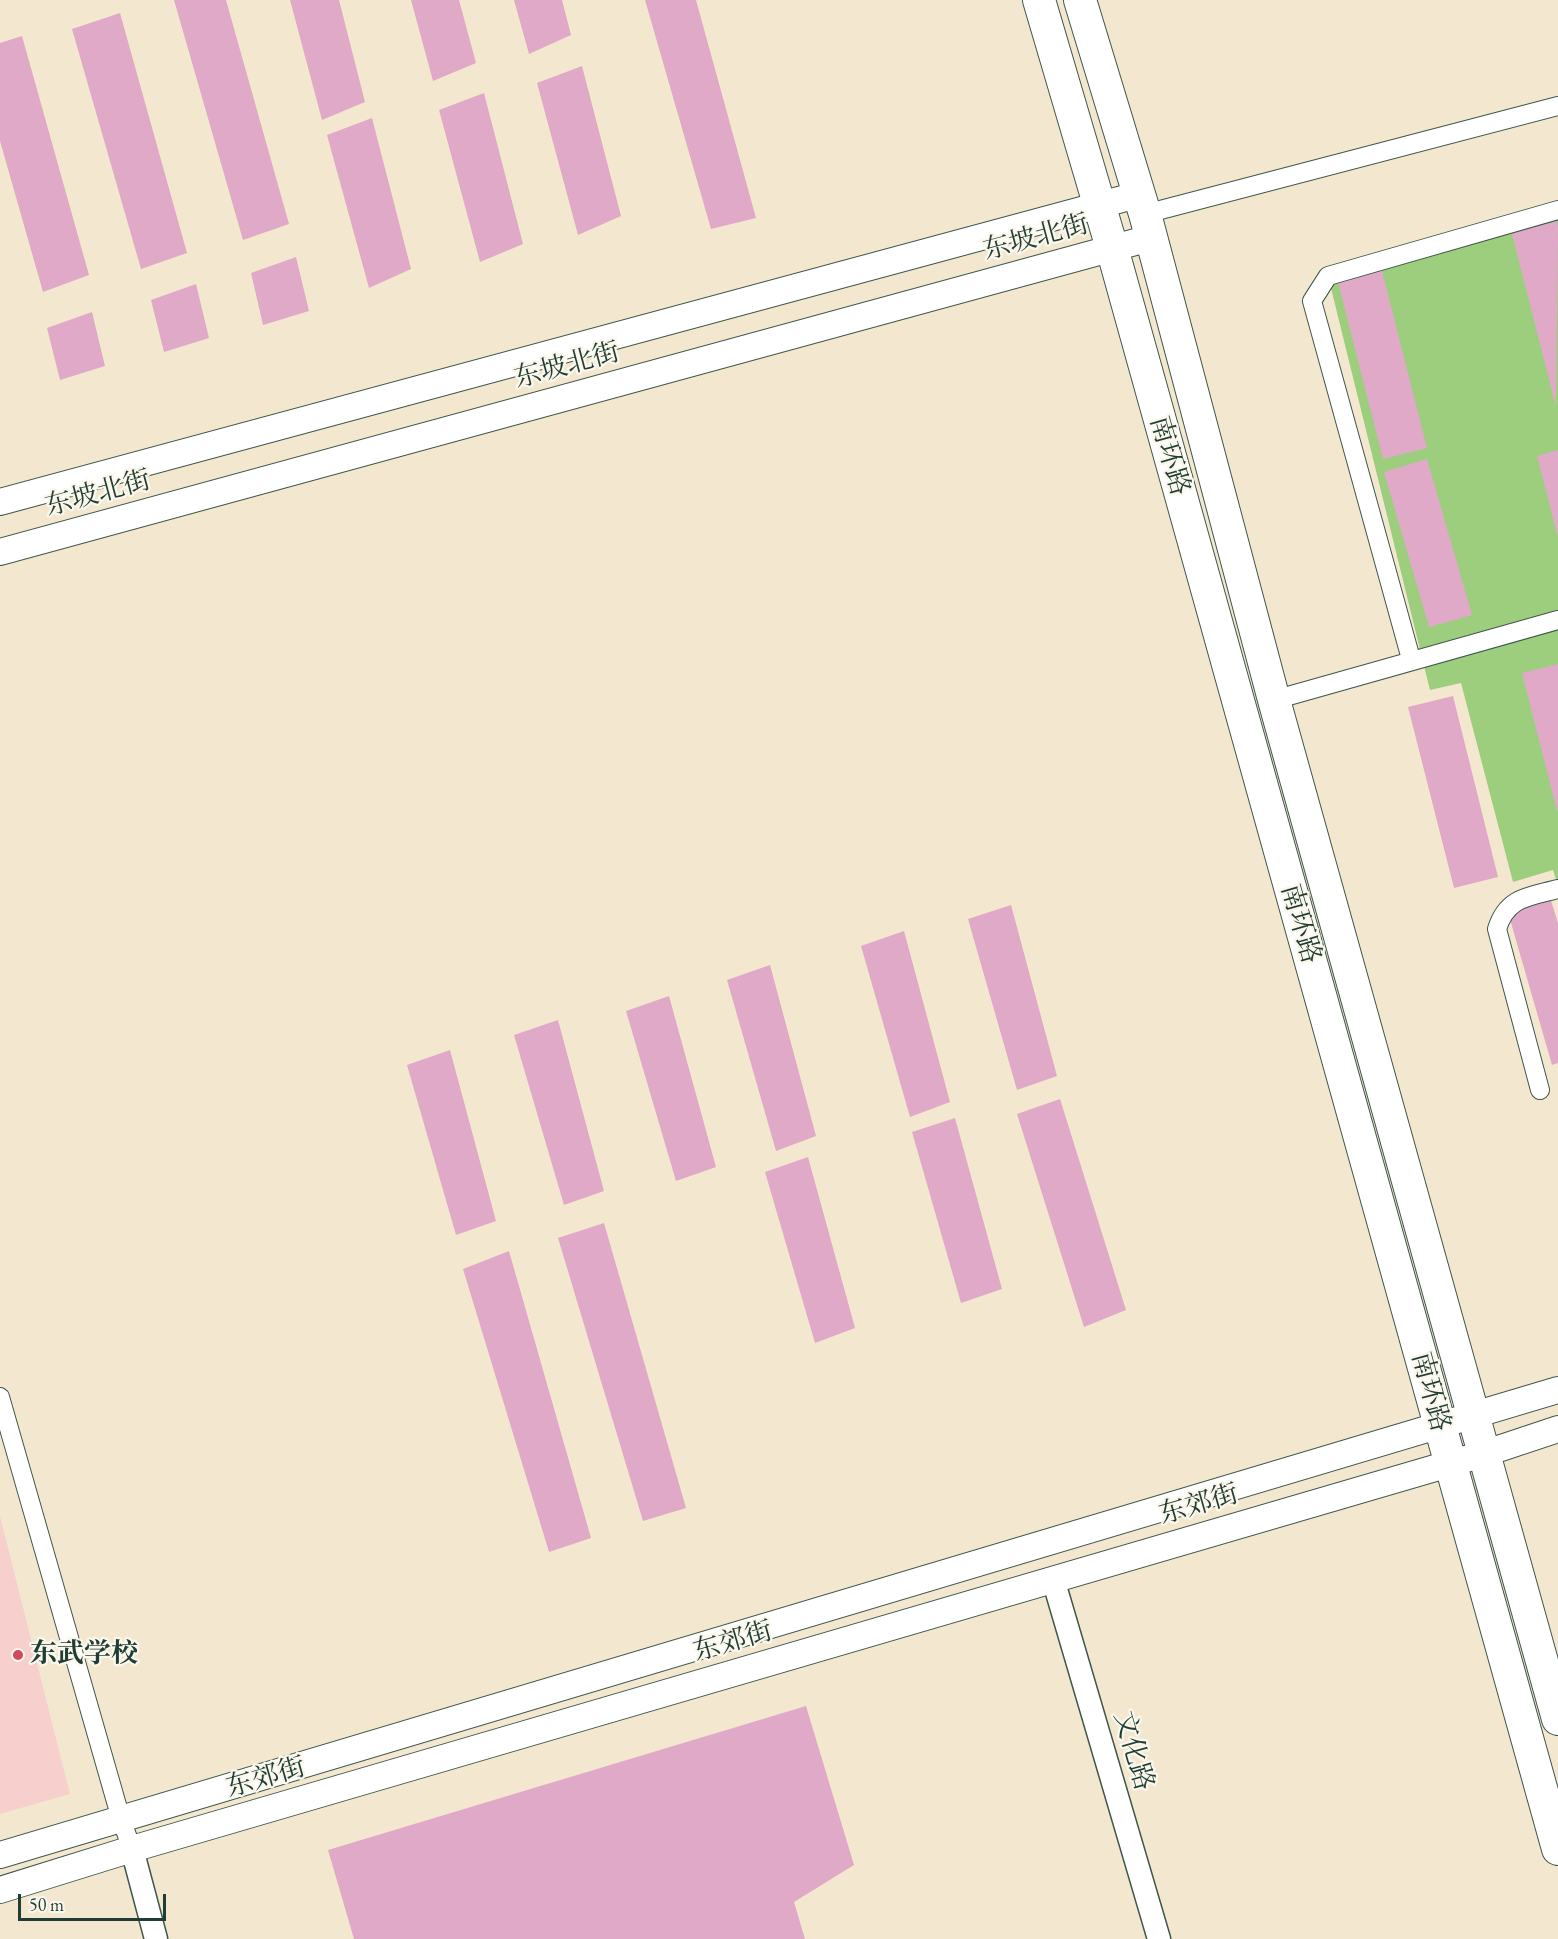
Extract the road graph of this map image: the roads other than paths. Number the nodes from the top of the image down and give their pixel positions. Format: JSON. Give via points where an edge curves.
{"nodes":[{"id":1,"x":1040,"y":0,"type":"edge"},
{"id":2,"x":1080,"y":0,"type":"edge"},
{"id":3,"x":1558,"y":106,"type":"edge"},
{"id":4,"x":1098,"y":204,"type":"junction"},
{"id":5,"x":1558,"y":210,"type":"edge"},
{"id":6,"x":1144,"y":216,"type":"junction"},
{"id":7,"x":1112,"y":248,"type":"junction"},
{"id":8,"x":0,"y":502,"type":"edge"},
{"id":9,"x":0,"y":552,"type":"edge"},
{"id":10,"x":1558,"y":620,"type":"edge"},
{"id":11,"x":1411,"y":659,"type":"junction"},
{"id":12,"x":1274,"y":700,"type":"junction"},
{"id":13,"x":1558,"y":889,"type":"edge"},
{"id":14,"x":1540,"y":1090,"type":"dead end"},
{"id":15,"x":1558,"y":1390,"type":"edge"},
{"id":16,"x":0,"y":1397,"type":"edge"},
{"id":17,"x":1474,"y":1417,"type":"junction"},
{"id":18,"x":1440,"y":1427,"type":"junction"},
{"id":19,"x":1558,"y":1430,"type":"edge"},
{"id":20,"x":1483,"y":1454,"type":"junction"},
{"id":21,"x":1450,"y":1464,"type":"junction"},
{"id":22,"x":1053,"y":1579,"type":"junction"},
{"id":23,"x":1558,"y":1719,"type":"edge"},
{"id":24,"x":121,"y":1819,"type":"junction"},
{"id":25,"x":132,"y":1849,"type":"junction"},
{"id":26,"x":1558,"y":1849,"type":"edge"},
{"id":27,"x":0,"y":1856,"type":"edge"},
{"id":28,"x":0,"y":1890,"type":"edge"},
{"id":29,"x":156,"y":1939,"type":"edge"},
{"id":30,"x":1159,"y":1939,"type":"edge"}],
"edges":[{"from":1,"to":4,"type":"highway","name":"南环路"},
{"from":2,"to":6,"type":"highway","name":"南环路"},
{"from":3,"to":6,"type":"street"},
{"from":4,"to":6,"type":"main road","name":"东坡北街"},
{"from":4,"to":7,"type":"highway","name":"南环路"},
{"from":4,"to":8,"type":"main road","name":"东坡北街"},
{"from":5,"to":11,"type":"street","via":[[1328,276],[1312,301]]},
{"from":6,"to":7,"type":"main road","name":"东坡北街"},
{"from":6,"to":12,"type":"highway","name":"南环路"},
{"from":7,"to":9,"type":"main road","name":"东坡北街"},
{"from":7,"to":18,"type":"highway","name":"南环路"},
{"from":10,"to":11,"type":"street"},
{"from":11,"to":12,"type":"street"},
{"from":12,"to":17,"type":"highway","name":"南环路"},
{"from":13,"to":14,"type":"street","via":[[1517,900],[1502,912],[1497,929]]},
{"from":15,"to":17,"type":"main road","name":"东郊街"},
{"from":16,"to":24,"type":"street"},
{"from":17,"to":18,"type":"main road","name":"东郊街"},
{"from":17,"to":20,"type":"highway","name":"南环路"},
{"from":18,"to":21,"type":"highway","name":"南环路"},
{"from":18,"to":24,"type":"main road","name":"东郊街"},
{"from":19,"to":20,"type":"main road","name":"东郊街"},
{"from":20,"to":21,"type":"main road","name":"东郊街"},
{"from":20,"to":23,"type":"highway","name":"南环路"},
{"from":21,"to":22,"type":"main road","name":"东郊街"},
{"from":21,"to":26,"type":"highway","name":"南环路"},
{"from":22,"to":25,"type":"main road","name":"东郊街"},
{"from":22,"to":30,"type":"street","name":"文化路"},
{"from":24,"to":25,"type":"street"},
{"from":24,"to":27,"type":"main road","name":"东郊街"},
{"from":25,"to":28,"type":"main road","name":"东郊街"},
{"from":25,"to":29,"type":"street"}]}
